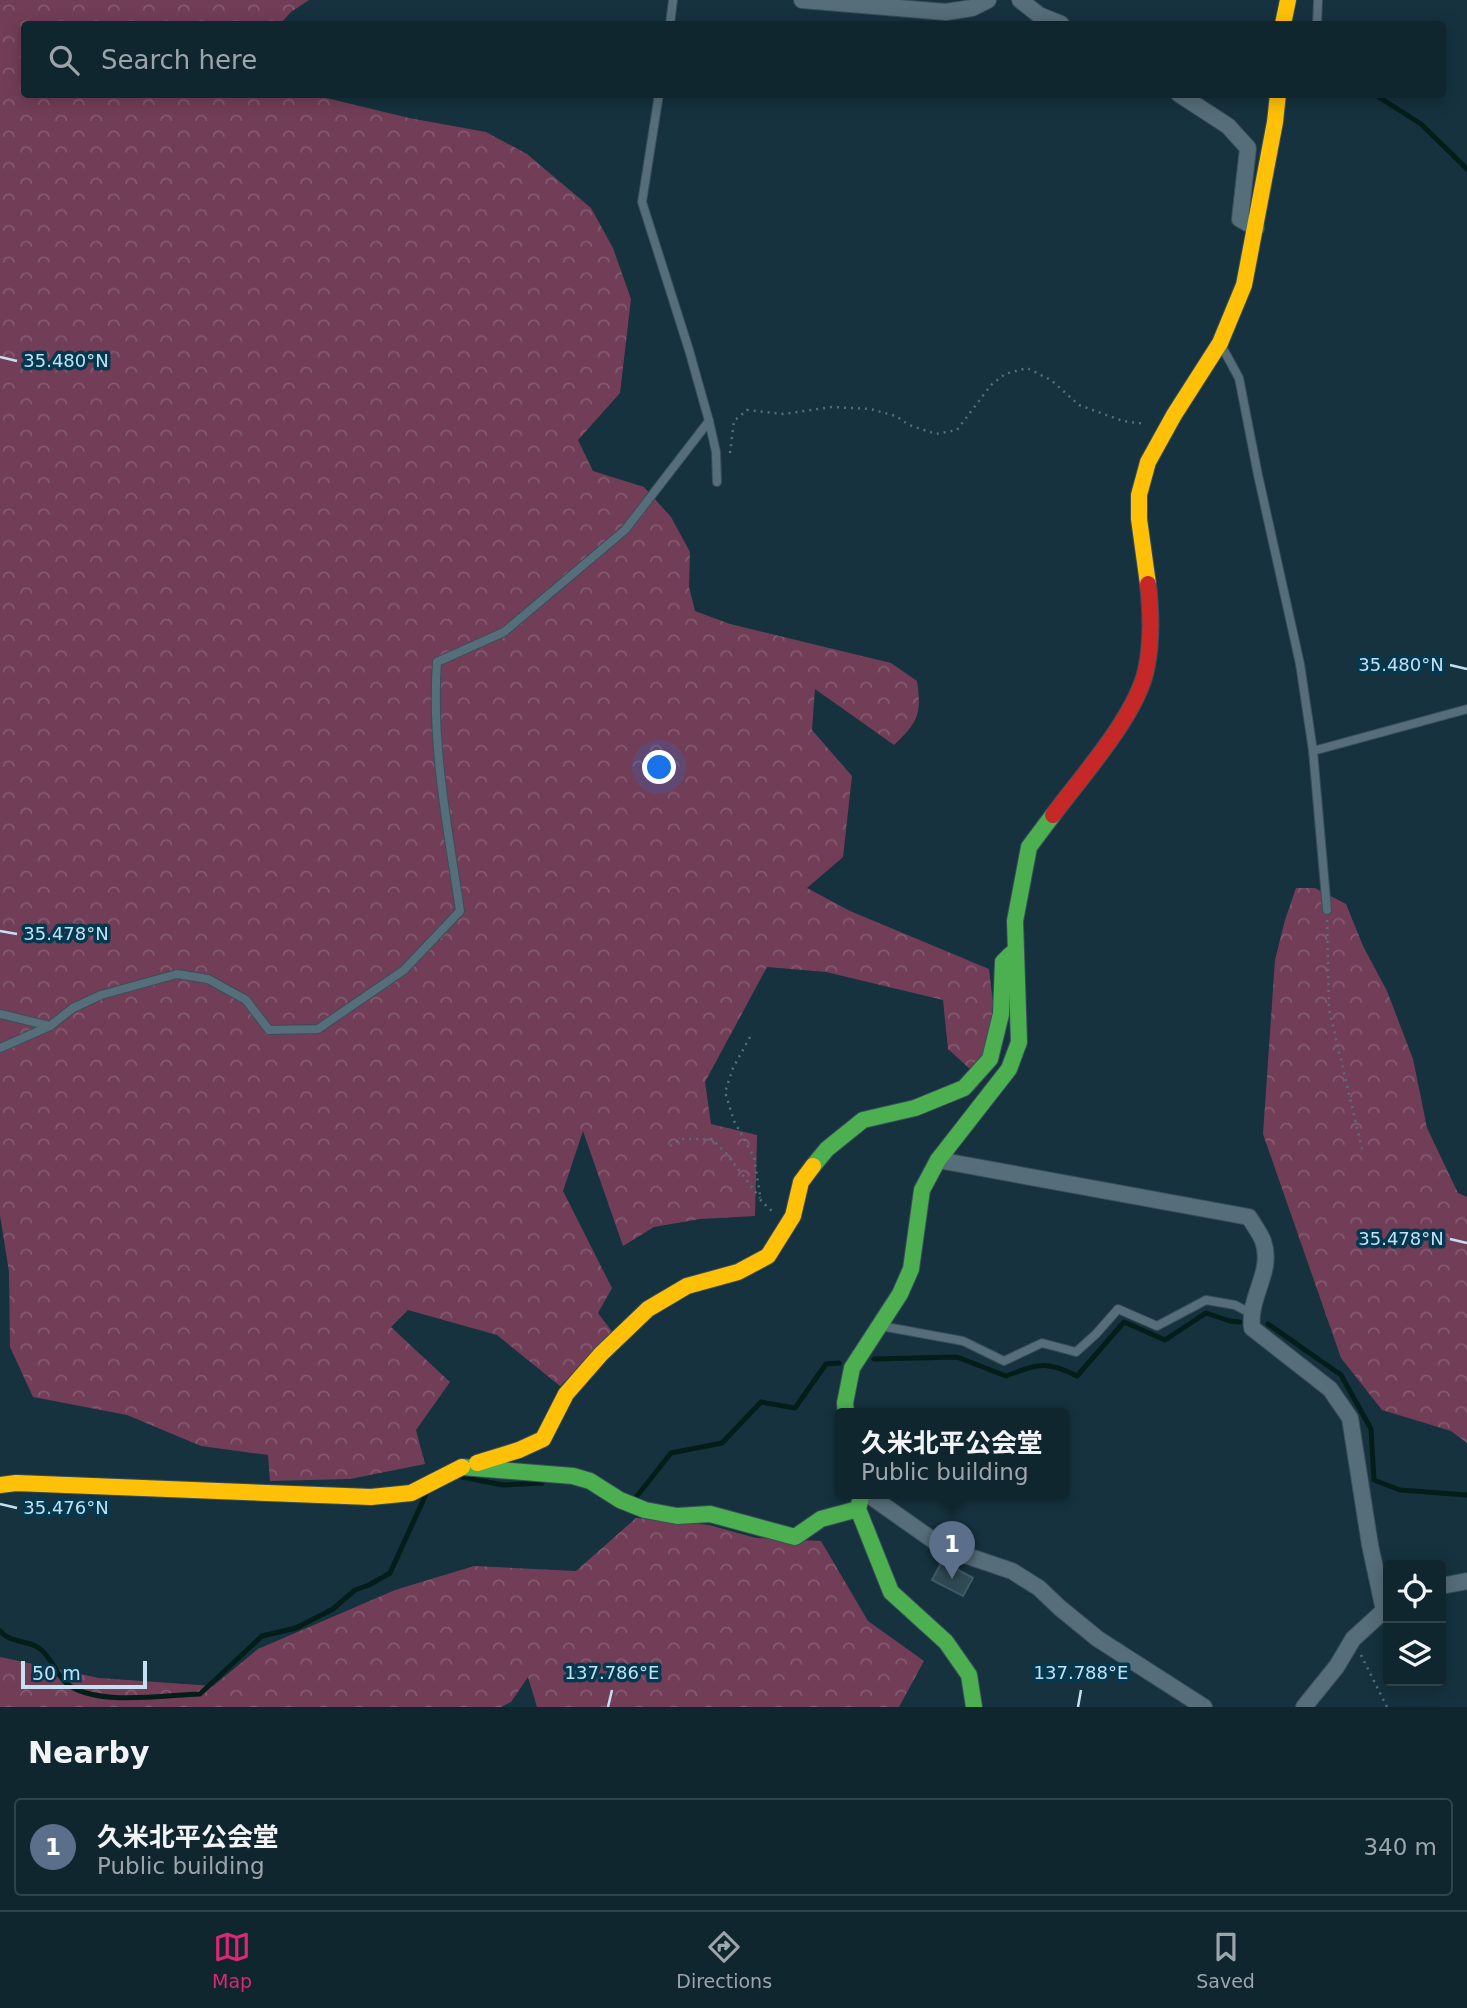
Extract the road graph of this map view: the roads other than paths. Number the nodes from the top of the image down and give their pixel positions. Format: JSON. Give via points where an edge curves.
{"nodes":[{"id":1,"x":673,"y":0,"type":"edge"},
{"id":2,"x":802,"y":0,"type":"edge"},
{"id":3,"x":988,"y":0,"type":"edge"},
{"id":4,"x":1020,"y":0,"type":"edge"},
{"id":5,"x":1288,"y":0,"type":"edge"},
{"id":6,"x":1318,"y":0,"type":"edge"},
{"id":7,"x":670,"y":21,"type":"edge"},
{"id":8,"x":1054,"y":21,"type":"edge"},
{"id":9,"x":1284,"y":21,"type":"edge"},
{"id":10,"x":1317,"y":21,"type":"edge"},
{"id":11,"x":658,"y":98,"type":"edge"},
{"id":12,"x":1185,"y":98,"type":"edge"},
{"id":13,"x":1278,"y":98,"type":"edge"},
{"id":14,"x":1256,"y":228,"type":"junction"},
{"id":15,"x":1220,"y":343,"type":"junction"},
{"id":16,"x":709,"y":421,"type":"junction"},
{"id":17,"x":717,"y":482,"type":"road end"},
{"id":18,"x":1467,"y":709,"type":"edge"},
{"id":19,"x":1313,"y":751,"type":"junction"},
{"id":20,"x":1327,"y":910,"type":"road end"},
{"id":21,"x":1016,"y":949,"type":"junction"},
{"id":22,"x":0,"y":1014,"type":"edge"},
{"id":23,"x":50,"y":1026,"type":"junction"},
{"id":24,"x":0,"y":1048,"type":"edge"},
{"id":25,"x":938,"y":1160,"type":"junction"},
{"id":26,"x":1250,"y":1313,"type":"junction"},
{"id":27,"x":878,"y":1326,"type":"junction"},
{"id":28,"x":845,"y":1408,"type":"edge"},
{"id":29,"x":465,"y":1466,"type":"junction"},
{"id":30,"x":0,"y":1485,"type":"edge"},
{"id":31,"x":860,"y":1499,"type":"edge"},
{"id":32,"x":862,"y":1499,"type":"edge"},
{"id":33,"x":864,"y":1499,"type":"edge"},
{"id":34,"x":1467,"y":1581,"type":"edge"},
{"id":35,"x":1446,"y":1585,"type":"edge"},
{"id":36,"x":1383,"y":1597,"type":"edge"},
{"id":37,"x":1383,"y":1612,"type":"edge"},
{"id":38,"x":974,"y":1707,"type":"edge"},
{"id":39,"x":1204,"y":1707,"type":"edge"},
{"id":40,"x":1304,"y":1707,"type":"edge"}],
"edges":[{"from":1,"to":7,"type":"lane"},
{"from":2,"to":3,"type":"street","via":[[946,12]]},
{"from":4,"to":8,"type":"street"},
{"from":5,"to":9,"type":"street"},
{"from":6,"to":10,"type":"lane"},
{"from":11,"to":16,"type":"lane","via":[[642,202]]},
{"from":12,"to":14,"type":"street","via":[[1228,126],[1248,148],[1240,219]]},
{"from":13,"to":14,"type":"street"},
{"from":14,"to":15,"type":"street","via":[[1244,285]]},
{"from":15,"to":19,"type":"lane","via":[[1239,378],[1300,664]]},
{"from":15,"to":21,"type":"street","via":[[1148,462],[1139,495],[1151,608],[1146,671],[1129,713],[1029,846],[1015,921]]},
{"from":16,"to":17,"type":"lane"},
{"from":16,"to":23,"type":"lane","via":[[625,530],[503,632],[437,662],[440,773],[460,911],[404,970],[318,1029],[269,1030],[246,1000],[208,979],[177,974],[101,995]]},
{"from":18,"to":19,"type":"lane"},
{"from":19,"to":20,"type":"lane"},
{"from":21,"to":25,"type":"street","via":[[1019,1042],[1009,1069]]},
{"from":21,"to":29,"type":"street","via":[[1003,962],[1001,1014],[990,1059],[964,1088],[915,1108],[863,1120],[827,1149],[801,1182],[793,1216],[768,1256],[738,1272],[687,1286],[648,1309],[566,1394],[543,1439]]},
{"from":22,"to":23,"type":"lane"},
{"from":23,"to":24,"type":"lane"},
{"from":25,"to":26,"type":"street","via":[[1249,1217],[1263,1242],[1265,1269]]},
{"from":25,"to":27,"type":"street","via":[[922,1190],[911,1269]]},
{"from":26,"to":27,"type":"lane","via":[[1206,1300],[1157,1326],[1118,1309],[1076,1352],[1042,1343],[1004,1361],[963,1341]]},
{"from":26,"to":36,"type":"street","via":[[1252,1328],[1330,1389],[1350,1418]]},
{"from":27,"to":28,"type":"street","via":[[852,1368]]},
{"from":29,"to":30,"type":"street","via":[[411,1493],[371,1497]]},
{"from":29,"to":31,"type":"street","via":[[573,1476],[645,1510],[677,1516],[710,1514],[795,1537]]},
{"from":32,"to":38,"type":"street","via":[[891,1592],[954,1653],[969,1675]]},
{"from":33,"to":39,"type":"street","via":[[944,1548],[1012,1571],[1098,1639]]},
{"from":34,"to":35,"type":"street"},
{"from":37,"to":40,"type":"street","via":[[1353,1639],[1338,1666]]}]}
